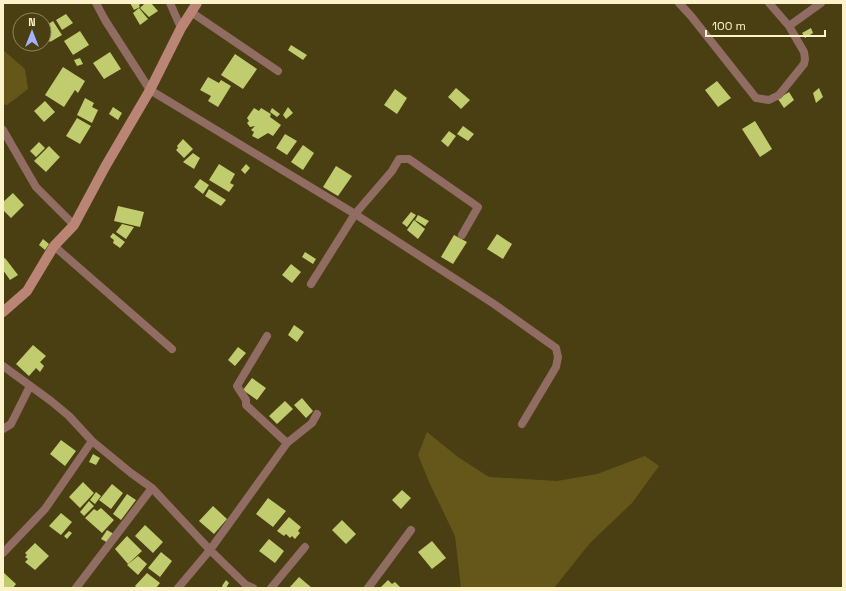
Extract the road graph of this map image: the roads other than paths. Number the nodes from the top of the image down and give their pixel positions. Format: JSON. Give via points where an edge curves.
{"nodes":[{"id":1,"x":96,"y":3,"type":"edge"},
{"id":2,"x":170,"y":3,"type":"edge"},
{"id":3,"x":197,"y":3,"type":"edge"},
{"id":4,"x":679,"y":3,"type":"edge"},
{"id":5,"x":769,"y":3,"type":"edge"},
{"id":6,"x":821,"y":3,"type":"edge"},
{"id":7,"x":190,"y":12,"type":"junction"},
{"id":8,"x":790,"y":26,"type":"junction"},
{"id":9,"x":181,"y":28,"type":"junction"},
{"id":10,"x":278,"y":71,"type":"dead end"},
{"id":11,"x":150,"y":90,"type":"junction"},
{"id":12,"x":3,"y":130,"type":"edge"},
{"id":13,"x":355,"y":214,"type":"junction"},
{"id":14,"x":74,"y":224,"type":"junction"},
{"id":15,"x":462,"y":235,"type":"dead end"},
{"id":16,"x":54,"y":246,"type":"junction"},
{"id":17,"x":311,"y":284,"type":"dead end"},
{"id":18,"x":3,"y":312,"type":"edge"},
{"id":19,"x":267,"y":336,"type":"dead end"},
{"id":20,"x":172,"y":349,"type":"dead end"},
{"id":21,"x":3,"y":366,"type":"edge"},
{"id":22,"x":30,"y":386,"type":"junction"},
{"id":23,"x":317,"y":414,"type":"dead end"},
{"id":24,"x":522,"y":424,"type":"dead end"},
{"id":25,"x":3,"y":429,"type":"edge"},
{"id":26,"x":92,"y":441,"type":"junction"},
{"id":27,"x":287,"y":443,"type":"junction"},
{"id":28,"x":152,"y":488,"type":"junction"},
{"id":29,"x":411,"y":530,"type":"dead end"},
{"id":30,"x":305,"y":547,"type":"dead end"},
{"id":31,"x":210,"y":550,"type":"junction"},
{"id":32,"x":3,"y":553,"type":"edge"},
{"id":33,"x":76,"y":588,"type":"edge"},
{"id":34,"x":178,"y":588,"type":"edge"},
{"id":35,"x":253,"y":588,"type":"edge"},
{"id":36,"x":271,"y":588,"type":"edge"},
{"id":37,"x":368,"y":588,"type":"edge"}],
"edges":[{"from":1,"to":11,"type":"street"},
{"from":2,"to":9,"type":"street"},
{"from":3,"to":7,"type":"street"},
{"from":4,"to":8,"type":"street","via":[[756,98],[769,100],[779,96],[804,64],[804,52]]},
{"from":5,"to":8,"type":"street"},
{"from":6,"to":8,"type":"street"},
{"from":7,"to":9,"type":"street"},
{"from":7,"to":10,"type":"street"},
{"from":9,"to":11,"type":"street"},
{"from":11,"to":13,"type":"street"},
{"from":11,"to":14,"type":"street"},
{"from":12,"to":14,"type":"street","via":[[36,187]]},
{"from":13,"to":15,"type":"street","via":[[392,171],[399,159],[409,159],[478,207]]},
{"from":13,"to":17,"type":"street"},
{"from":13,"to":24,"type":"street","via":[[494,304],[556,348],[556,368]]},
{"from":14,"to":16,"type":"street"},
{"from":16,"to":18,"type":"street","via":[[27,291]]},
{"from":16,"to":20,"type":"street"},
{"from":19,"to":27,"type":"street","via":[[237,386],[246,400],[246,405]]},
{"from":21,"to":22,"type":"street"},
{"from":22,"to":25,"type":"street","via":[[11,424]]},
{"from":22,"to":26,"type":"street","via":[[69,416]]},
{"from":23,"to":27,"type":"street","via":[[312,423]]},
{"from":26,"to":28,"type":"street"},
{"from":26,"to":32,"type":"street","via":[[46,509]]},
{"from":27,"to":31,"type":"street"},
{"from":28,"to":31,"type":"street"},
{"from":28,"to":33,"type":"street"},
{"from":29,"to":37,"type":"street"},
{"from":30,"to":36,"type":"street"},
{"from":31,"to":34,"type":"street"},
{"from":31,"to":35,"type":"street","via":[[246,585]]}]}
